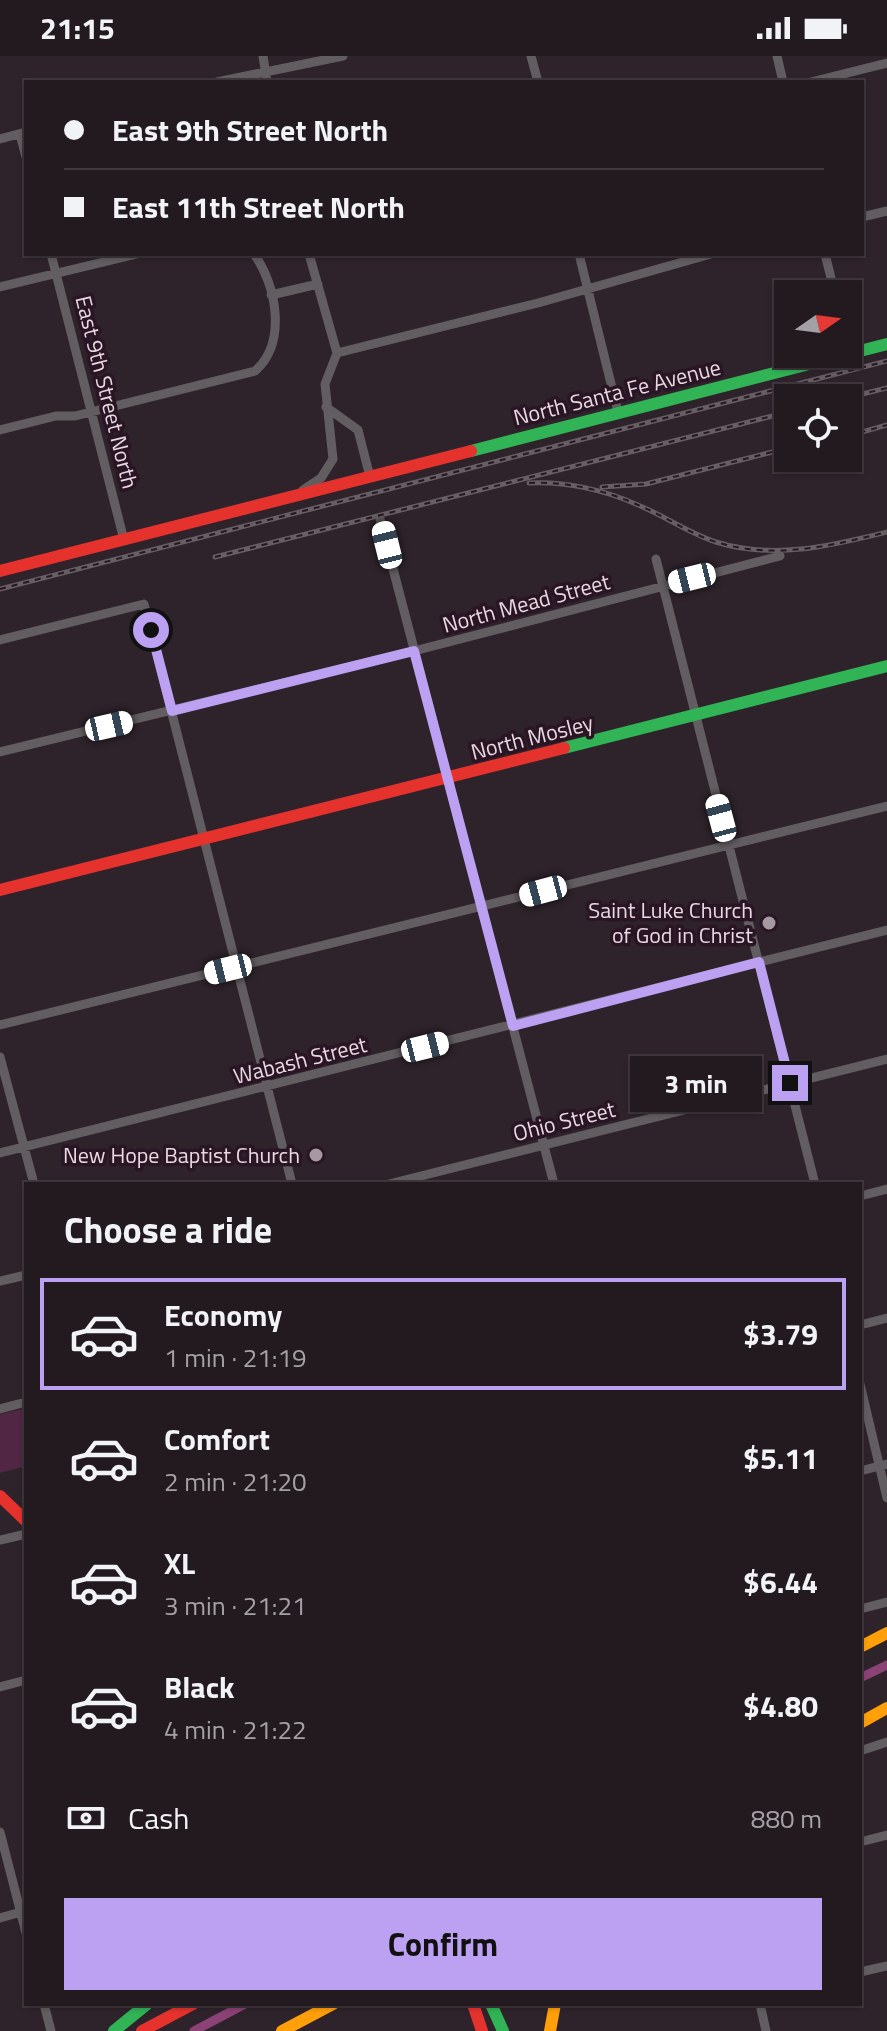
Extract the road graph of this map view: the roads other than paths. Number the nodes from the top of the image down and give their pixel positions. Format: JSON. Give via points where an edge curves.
{"nodes":[{"id":1,"x":263,"y":56,"type":"edge"},
{"id":2,"x":343,"y":56,"type":"edge"},
{"id":3,"x":531,"y":56,"type":"edge"},
{"id":4,"x":777,"y":56,"type":"edge"},
{"id":5,"x":887,"y":63,"type":"edge"},
{"id":6,"x":267,"y":78,"type":"edge"},
{"id":7,"x":242,"y":80,"type":"edge"},
{"id":8,"x":537,"y":80,"type":"edge"},
{"id":9,"x":783,"y":80,"type":"edge"},
{"id":10,"x":819,"y":80,"type":"edge"},
{"id":11,"x":23,"y":133,"type":"edge"},
{"id":12,"x":0,"y":139,"type":"edge"},
{"id":13,"x":887,"y":211,"type":"edge"},
{"id":14,"x":864,"y":217,"type":"edge"},
{"id":15,"x":52,"y":256,"type":"edge"},
{"id":16,"x":129,"y":256,"type":"edge"},
{"id":17,"x":255,"y":256,"type":"edge"},
{"id":18,"x":310,"y":256,"type":"edge"},
{"id":19,"x":580,"y":256,"type":"edge"},
{"id":20,"x":704,"y":256,"type":"edge"},
{"id":21,"x":826,"y":256,"type":"edge"},
{"id":22,"x":56,"y":274,"type":"junction"},
{"id":23,"x":832,"y":280,"type":"edge"},
{"id":24,"x":318,"y":284,"type":"junction"},
{"id":25,"x":0,"y":287,"type":"edge"},
{"id":26,"x":588,"y":290,"type":"junction"},
{"id":27,"x":271,"y":295,"type":"junction"},
{"id":28,"x":887,"y":344,"type":"edge"},
{"id":29,"x":862,"y":348,"type":"edge"},
{"id":30,"x":337,"y":353,"type":"junction"},
{"id":31,"x":782,"y":368,"type":"edge"},
{"id":32,"x":326,"y":407,"type":"junction"},
{"id":33,"x":92,"y":412,"type":"junction"},
{"id":34,"x":618,"y":412,"type":"junction"},
{"id":35,"x":0,"y":430,"type":"edge"},
{"id":36,"x":327,"y":471,"type":"junction"},
{"id":37,"x":370,"y":477,"type":"junction"},
{"id":38,"x":357,"y":482,"type":"junction"},
{"id":39,"x":295,"y":495,"type":"junction"},
{"id":40,"x":380,"y":519,"type":"dead end"},
{"id":41,"x":124,"y":540,"type":"junction"},
{"id":42,"x":780,"y":556,"type":"dead end"},
{"id":43,"x":656,"y":559,"type":"dead end"},
{"id":44,"x":0,"y":571,"type":"edge"},
{"id":45,"x":662,"y":585,"type":"junction"},
{"id":46,"x":0,"y":640,"type":"edge"},
{"id":47,"x":414,"y":651,"type":"junction"},
{"id":48,"x":887,"y":666,"type":"edge"},
{"id":49,"x":172,"y":711,"type":"junction"},
{"id":50,"x":695,"y":716,"type":"junction"},
{"id":51,"x":0,"y":752,"type":"edge"},
{"id":52,"x":448,"y":779,"type":"junction"},
{"id":53,"x":887,"y":806,"type":"edge"},
{"id":54,"x":205,"y":840,"type":"junction"},
{"id":55,"x":728,"y":842,"type":"junction"},
{"id":56,"x":0,"y":890,"type":"edge"},
{"id":57,"x":482,"y":907,"type":"junction"},
{"id":58,"x":887,"y":930,"type":"edge"},
{"id":59,"x":759,"y":962,"type":"junction"},
{"id":60,"x":237,"y":967,"type":"junction"},
{"id":61,"x":0,"y":1025,"type":"edge"},
{"id":62,"x":513,"y":1026,"type":"junction"},
{"id":63,"x":0,"y":1057,"type":"edge"},
{"id":64,"x":887,"y":1059,"type":"edge"},
{"id":65,"x":790,"y":1083,"type":"junction"},
{"id":66,"x":267,"y":1086,"type":"junction"},
{"id":67,"x":543,"y":1144,"type":"junction"},
{"id":68,"x":24,"y":1147,"type":"junction"},
{"id":69,"x":0,"y":1153,"type":"edge"},
{"id":70,"x":33,"y":1182,"type":"edge"},
{"id":71,"x":291,"y":1182,"type":"edge"},
{"id":72,"x":397,"y":1182,"type":"edge"},
{"id":73,"x":553,"y":1182,"type":"edge"},
{"id":74,"x":815,"y":1182,"type":"edge"},
{"id":75,"x":887,"y":1189,"type":"edge"},
{"id":76,"x":862,"y":1195,"type":"edge"},
{"id":77,"x":24,"y":1275,"type":"edge"},
{"id":78,"x":0,"y":1281,"type":"edge"},
{"id":79,"x":887,"y":1318,"type":"edge"},
{"id":80,"x":862,"y":1324,"type":"edge"},
{"id":81,"x":862,"y":1391,"type":"edge"},
{"id":82,"x":24,"y":1403,"type":"edge"},
{"id":83,"x":0,"y":1409,"type":"edge"},
{"id":84,"x":883,"y":1465,"type":"edge"},
{"id":85,"x":862,"y":1470,"type":"edge"},
{"id":86,"x":0,"y":1496,"type":"edge"},
{"id":87,"x":887,"y":1498,"type":"edge"},
{"id":88,"x":24,"y":1519,"type":"edge"},
{"id":89,"x":24,"y":1534,"type":"edge"},
{"id":90,"x":0,"y":1540,"type":"edge"},
{"id":91,"x":887,"y":1602,"type":"edge"},
{"id":92,"x":862,"y":1608,"type":"edge"},
{"id":93,"x":887,"y":1633,"type":"edge"},
{"id":94,"x":862,"y":1646,"type":"edge"},
{"id":95,"x":24,"y":1681,"type":"edge"},
{"id":96,"x":0,"y":1687,"type":"edge"},
{"id":97,"x":887,"y":1708,"type":"edge"},
{"id":98,"x":862,"y":1722,"type":"edge"},
{"id":99,"x":887,"y":1742,"type":"edge"},
{"id":100,"x":862,"y":1750,"type":"edge"},
{"id":101,"x":0,"y":1832,"type":"edge"},
{"id":102,"x":887,"y":1835,"type":"edge"},
{"id":103,"x":862,"y":1841,"type":"edge"},
{"id":104,"x":21,"y":1912,"type":"junction"},
{"id":105,"x":0,"y":1918,"type":"edge"},
{"id":106,"x":24,"y":1925,"type":"edge"},
{"id":107,"x":887,"y":1966,"type":"edge"},
{"id":108,"x":862,"y":1972,"type":"edge"},
{"id":109,"x":45,"y":2006,"type":"edge"},
{"id":110,"x":145,"y":2006,"type":"edge"},
{"id":111,"x":189,"y":2006,"type":"edge"},
{"id":112,"x":329,"y":2006,"type":"edge"},
{"id":113,"x":467,"y":2006,"type":"edge"},
{"id":114,"x":474,"y":2006,"type":"edge"},
{"id":115,"x":492,"y":2006,"type":"edge"},
{"id":116,"x":555,"y":2006,"type":"edge"},
{"id":117,"x":760,"y":2006,"type":"edge"},
{"id":118,"x":51,"y":2031,"type":"edge"},
{"id":119,"x":114,"y":2031,"type":"edge"},
{"id":120,"x":142,"y":2031,"type":"edge"},
{"id":121,"x":282,"y":2031,"type":"edge"},
{"id":122,"x":474,"y":2031,"type":"edge"},
{"id":123,"x":482,"y":2031,"type":"edge"},
{"id":124,"x":503,"y":2031,"type":"edge"},
{"id":125,"x":550,"y":2031,"type":"edge"},
{"id":126,"x":766,"y":2031,"type":"edge"}],
"edges":[{"from":1,"to":6,"type":"street"},
{"from":2,"to":6,"type":"street"},
{"from":3,"to":8,"type":"street"},
{"from":4,"to":9,"type":"street"},
{"from":5,"to":10,"type":"street"},
{"from":6,"to":7,"type":"street"},
{"from":11,"to":12,"type":"street"},
{"from":13,"to":14,"type":"street"},
{"from":15,"to":22,"type":"street","name":"East 9th Street North"},
{"from":16,"to":22,"type":"street"},
{"from":17,"to":27,"type":"street"},
{"from":18,"to":24,"type":"street"},
{"from":19,"to":26,"type":"street"},
{"from":20,"to":26,"type":"street"},
{"from":21,"to":23,"type":"street"},
{"from":22,"to":25,"type":"street"},
{"from":22,"to":33,"type":"street","name":"East 9th Street North"},
{"from":24,"to":27,"type":"street"},
{"from":24,"to":30,"type":"street"},
{"from":26,"to":30,"type":"street"},
{"from":26,"to":34,"type":"street"},
{"from":27,"to":33,"type":"street","via":[[274,343],[268,359],[255,371]]},
{"from":28,"to":29,"type":"main road","name":"North Santa Fe Avenue"},
{"from":30,"to":32,"type":"street","via":[[325,384]]},
{"from":31,"to":34,"type":"main road","name":"North Santa Fe Avenue"},
{"from":32,"to":36,"type":"street","via":[[333,438]]},
{"from":32,"to":37,"type":"street","via":[[358,430]]},
{"from":33,"to":35,"type":"street"},
{"from":33,"to":41,"type":"street","name":"East 9th Street North"},
{"from":34,"to":37,"type":"main road","name":"North Santa Fe Avenue"},
{"from":36,"to":38,"type":"street"},
{"from":36,"to":39,"type":"street"},
{"from":37,"to":38,"type":"main road","name":"North Santa Fe Avenue"},
{"from":38,"to":39,"type":"main road","name":"North Santa Fe Avenue"},
{"from":39,"to":41,"type":"main road","name":"North Santa Fe Avenue"},
{"from":40,"to":47,"type":"street"},
{"from":41,"to":44,"type":"main road","name":"North Santa Fe Avenue"},
{"from":42,"to":45,"type":"street","name":"North Mead Street"},
{"from":43,"to":45,"type":"street"},
{"from":45,"to":47,"type":"street","name":"North Mead Street"},
{"from":45,"to":50,"type":"street"},
{"from":46,"to":49,"type":"street","via":[[144,604]]},
{"from":47,"to":49,"type":"street","name":"North Mead Street"},
{"from":47,"to":52,"type":"street"},
{"from":48,"to":50,"type":"main road","name":"North Mosley"},
{"from":49,"to":51,"type":"street","name":"North Mead Street"},
{"from":49,"to":54,"type":"street"},
{"from":50,"to":52,"type":"main road","name":"North Mosley"},
{"from":50,"to":55,"type":"street"},
{"from":52,"to":54,"type":"main road","name":"North Mosley"},
{"from":52,"to":57,"type":"street"},
{"from":53,"to":55,"type":"street"},
{"from":54,"to":56,"type":"main road","name":"North Mosley"},
{"from":54,"to":60,"type":"street"},
{"from":55,"to":57,"type":"street"},
{"from":55,"to":59,"type":"street"},
{"from":57,"to":60,"type":"street"},
{"from":57,"to":62,"type":"street"},
{"from":58,"to":59,"type":"street","name":"Wabash Street"},
{"from":59,"to":62,"type":"street","name":"Wabash Street"},
{"from":59,"to":65,"type":"street"},
{"from":60,"to":61,"type":"street"},
{"from":60,"to":66,"type":"street"},
{"from":62,"to":66,"type":"street","name":"Wabash Street"},
{"from":62,"to":67,"type":"street"},
{"from":63,"to":68,"type":"street"},
{"from":64,"to":65,"type":"street","name":"Ohio Street"},
{"from":65,"to":67,"type":"street","name":"Ohio Street"},
{"from":65,"to":74,"type":"street"},
{"from":66,"to":68,"type":"street","name":"Wabash Street"},
{"from":66,"to":71,"type":"street"},
{"from":67,"to":72,"type":"street","name":"Ohio Street"},
{"from":67,"to":73,"type":"street"},
{"from":68,"to":69,"type":"street","name":"Wabash Street"},
{"from":68,"to":70,"type":"street"},
{"from":75,"to":76,"type":"street"},
{"from":77,"to":78,"type":"street"},
{"from":79,"to":80,"type":"street"},
{"from":81,"to":84,"type":"street"},
{"from":82,"to":83,"type":"street"},
{"from":84,"to":85,"type":"street"},
{"from":84,"to":87,"type":"street"},
{"from":86,"to":88,"type":"main road"},
{"from":89,"to":90,"type":"street"},
{"from":91,"to":92,"type":"street"},
{"from":93,"to":94,"type":"main road"},
{"from":95,"to":96,"type":"street"},
{"from":97,"to":98,"type":"main road"},
{"from":99,"to":100,"type":"street"},
{"from":101,"to":104,"type":"street"},
{"from":102,"to":103,"type":"street"},
{"from":104,"to":105,"type":"street"},
{"from":104,"to":106,"type":"street"},
{"from":107,"to":108,"type":"street"},
{"from":109,"to":118,"type":"street"},
{"from":110,"to":119,"type":"main road"},
{"from":111,"to":120,"type":"main road"},
{"from":112,"to":121,"type":"main road"},
{"from":113,"to":122,"type":"main road"},
{"from":114,"to":123,"type":"main road"},
{"from":115,"to":124,"type":"main road"},
{"from":116,"to":125,"type":"main road"},
{"from":117,"to":126,"type":"street"}]}
